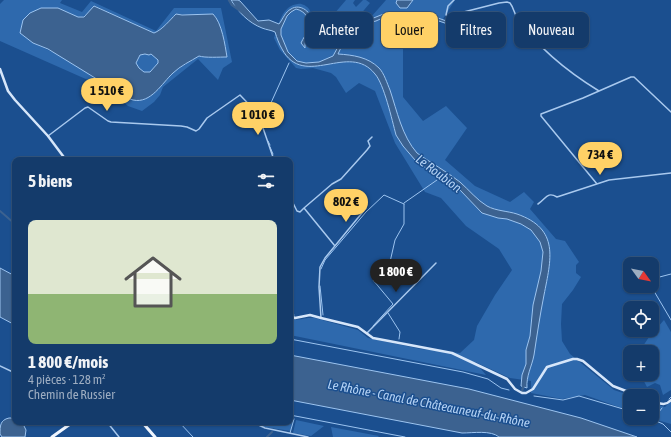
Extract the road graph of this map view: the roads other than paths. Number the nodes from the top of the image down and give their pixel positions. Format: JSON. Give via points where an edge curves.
{"nodes":[{"id":1,"x":454,"y":0,"type":"edge"},
{"id":2,"x":0,"y":69,"type":"edge"},
{"id":3,"x":599,"y":91,"type":"junction"},
{"id":4,"x":671,"y":112,"type":"edge"},
{"id":5,"x":48,"y":136,"type":"junction"},
{"id":6,"x":372,"y":137,"type":"dead end"},
{"id":7,"x":64,"y":157,"type":"edge"},
{"id":8,"x":273,"y":157,"type":"edge"},
{"id":9,"x":671,"y":173,"type":"edge"},
{"id":10,"x":597,"y":184,"type":"junction"},
{"id":11,"x":364,"y":201,"type":"dead end"},
{"id":12,"x":293,"y":203,"type":"edge"},
{"id":13,"x":538,"y":204,"type":"dead end"},
{"id":14,"x":304,"y":208,"type":"junction"},
{"id":15,"x":335,"y":246,"type":"junction"},
{"id":16,"x":436,"y":263,"type":"dead end"},
{"id":17,"x":293,"y":317,"type":"edge"},
{"id":18,"x":321,"y":318,"type":"junction"},
{"id":19,"x":367,"y":334,"type":"junction"},
{"id":20,"x":0,"y":366,"type":"edge"},
{"id":21,"x":12,"y":372,"type":"edge"},
{"id":22,"x":623,"y":390,"type":"edge"},
{"id":23,"x":671,"y":400,"type":"edge"},
{"id":24,"x":659,"y":404,"type":"edge"},
{"id":25,"x":67,"y":425,"type":"edge"},
{"id":26,"x":109,"y":425,"type":"edge"},
{"id":27,"x":145,"y":425,"type":"edge"},
{"id":28,"x":258,"y":425,"type":"edge"},
{"id":29,"x":50,"y":437,"type":"edge"},
{"id":30,"x":119,"y":437,"type":"edge"},
{"id":31,"x":155,"y":437,"type":"edge"},
{"id":32,"x":308,"y":437,"type":"edge"}],
"edges":[{"from":1,"to":3,"type":"street","via":[[446,11],[448,16],[510,3],[519,20],[537,43],[560,64]]},
{"from":2,"to":5,"type":"street","via":[[14,100]]},
{"from":3,"to":4,"type":"street","via":[[634,76]]},
{"from":3,"to":10,"type":"street","via":[[540,115]]},
{"from":5,"to":7,"type":"street"},
{"from":5,"to":8,"type":"street","via":[[88,107],[112,122],[181,126],[196,131],[207,118],[240,95],[262,118]]},
{"from":6,"to":14,"type":"street","via":[[368,141],[368,150],[341,179]]},
{"from":9,"to":10,"type":"street","via":[[621,178]]},
{"from":10,"to":13,"type":"street","via":[[557,197],[550,194]]},
{"from":11,"to":15,"type":"street","via":[[366,208]]},
{"from":12,"to":14,"type":"street","via":[[298,212]]},
{"from":14,"to":15,"type":"street"},
{"from":15,"to":18,"type":"street","via":[[320,267]]},
{"from":16,"to":19,"type":"street"},
{"from":17,"to":18,"type":"street","via":[[310,315]]},
{"from":18,"to":19,"type":"street","via":[[358,327]]},
{"from":19,"to":22,"type":"street","via":[[373,338],[457,354],[507,379],[514,389],[522,393],[533,389],[548,367],[577,359],[613,386]]},
{"from":20,"to":21,"type":"street"},
{"from":23,"to":24,"type":"street","via":[[663,405]]},
{"from":25,"to":29,"type":"main road"},
{"from":26,"to":30,"type":"street"},
{"from":27,"to":31,"type":"main road"},
{"from":28,"to":32,"type":"street"}]}
